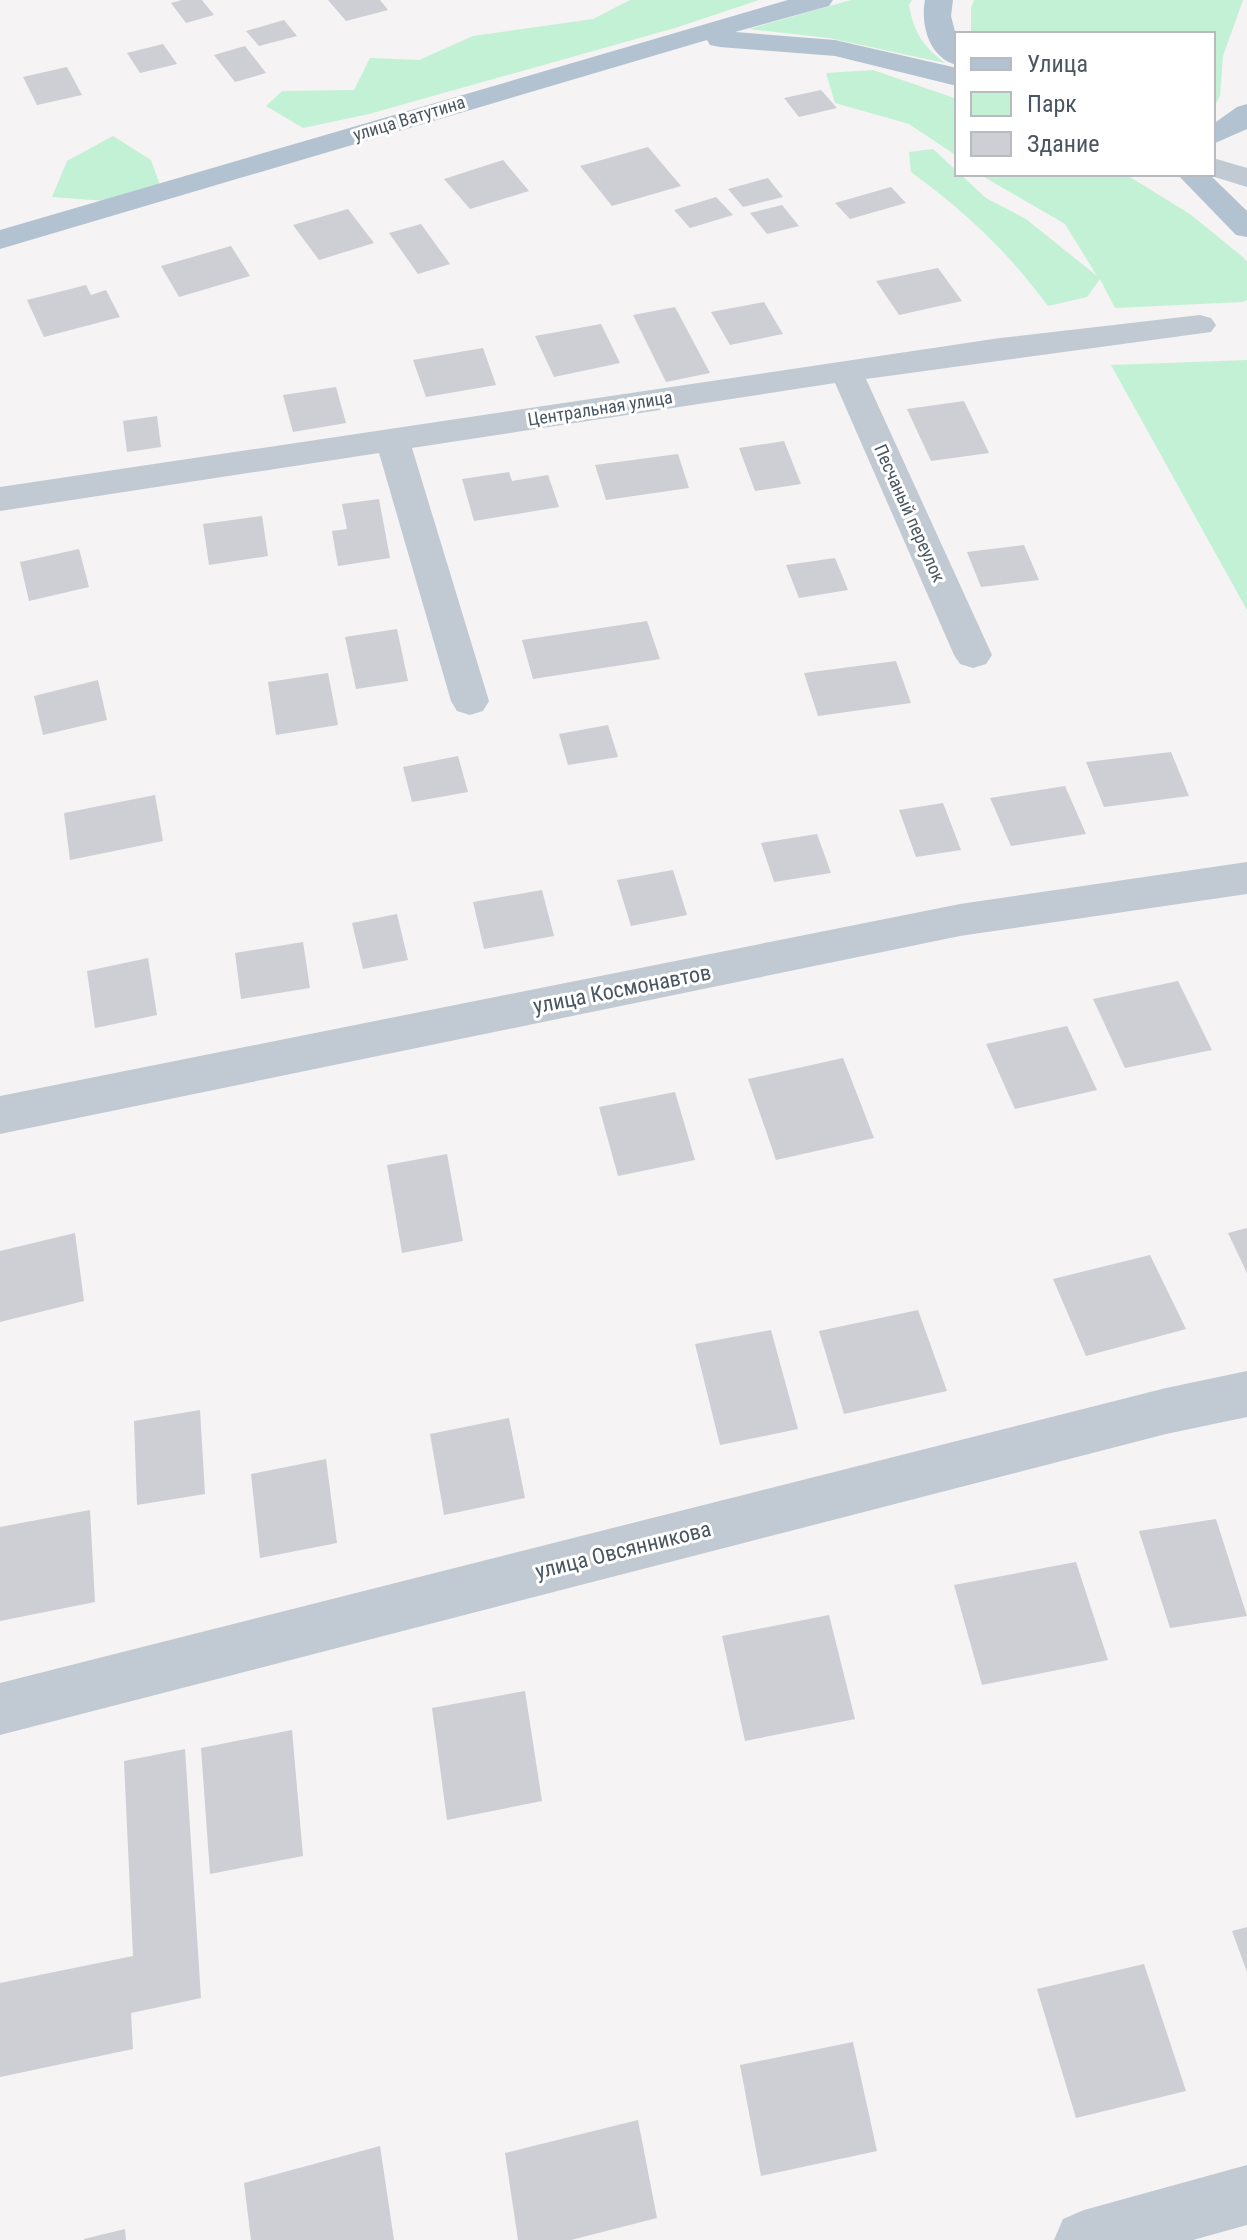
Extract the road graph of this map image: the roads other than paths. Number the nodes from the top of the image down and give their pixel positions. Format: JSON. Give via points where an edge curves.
{"nodes":[{"id":1,"x":819,"y":0,"type":"edge"},
{"id":2,"x":939,"y":0,"type":"edge"},
{"id":3,"x":678,"y":39,"type":"junction"},
{"id":4,"x":955,"y":54,"type":"edge"},
{"id":5,"x":955,"y":77,"type":"edge"},
{"id":6,"x":1247,"y":113,"type":"edge"},
{"id":7,"x":1215,"y":134,"type":"edge"},
{"id":8,"x":1215,"y":168,"type":"edge"},
{"id":9,"x":1194,"y":176,"type":"edge"},
{"id":10,"x":1247,"y":178,"type":"edge"},
{"id":11,"x":1247,"y":228,"type":"edge"},
{"id":12,"x":0,"y":240,"type":"edge"},
{"id":13,"x":1200,"y":325,"type":"dead end"},
{"id":14,"x":846,"y":371,"type":"junction"},
{"id":15,"x":392,"y":439,"type":"junction"},
{"id":16,"x":0,"y":499,"type":"edge"},
{"id":17,"x":973,"y":655,"type":"dead end"},
{"id":18,"x":470,"y":701,"type":"dead end"},
{"id":19,"x":1247,"y":878,"type":"edge"},
{"id":20,"x":0,"y":1115,"type":"edge"},
{"id":21,"x":1247,"y":1394,"type":"edge"},
{"id":22,"x":0,"y":1709,"type":"edge"},
{"id":23,"x":1247,"y":2195,"type":"edge"},
{"id":24,"x":1084,"y":2240,"type":"edge"}],
"edges":[{"from":1,"to":3,"type":"main road","name":"улица Ватутина"},
{"from":2,"to":4,"type":"main road","via":[[937,29]]},
{"from":3,"to":5,"type":"main road","via":[[835,48]]},
{"from":3,"to":12,"type":"main road","name":"улица Ватутина"},
{"from":6,"to":7,"type":"main road"},
{"from":8,"to":10,"type":"street"},
{"from":9,"to":11,"type":"main road"},
{"from":13,"to":14,"type":"street","name":"Центральная улица"},
{"from":14,"to":15,"type":"street","name":"Центральная улица"},
{"from":14,"to":17,"type":"street","name":"Песчаный переулок"},
{"from":15,"to":16,"type":"street","name":"Центральная улица"},
{"from":15,"to":18,"type":"street"},
{"from":19,"to":20,"type":"street","name":"улица Космонавтов","via":[[960,920]]},
{"from":21,"to":22,"type":"street","name":"улица Овсянникова"},
{"from":23,"to":24,"type":"street"}]}
